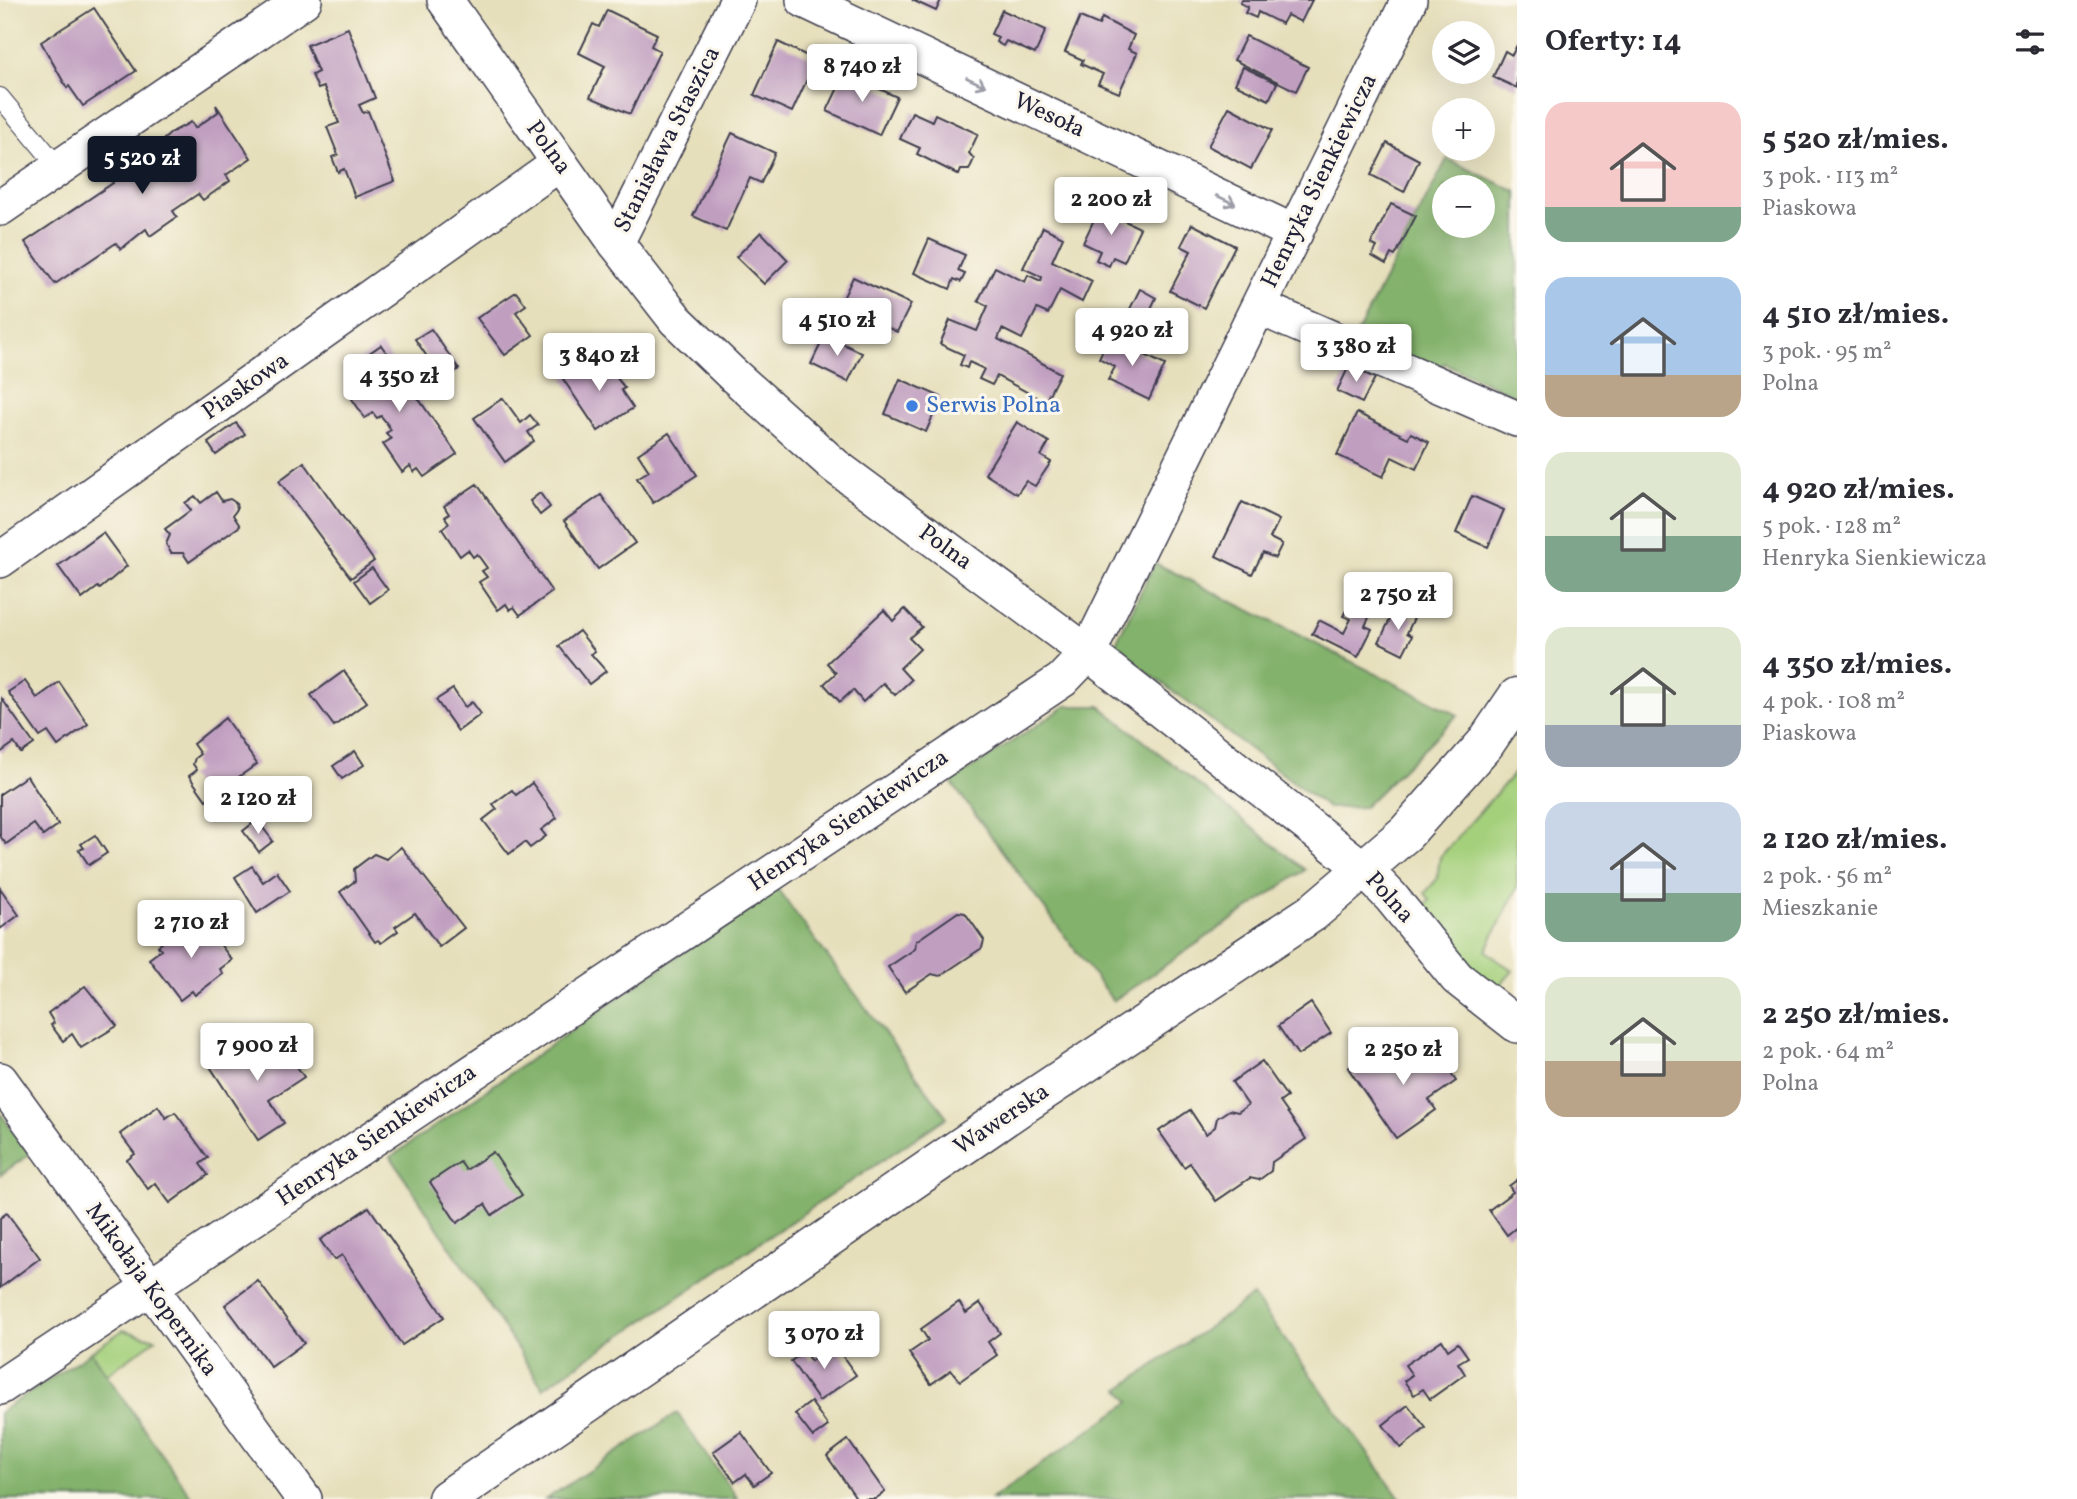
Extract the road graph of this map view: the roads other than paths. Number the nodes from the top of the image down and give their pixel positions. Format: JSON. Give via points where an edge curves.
{"nodes":[{"id":1,"x":304,"y":0,"type":"edge"},
{"id":2,"x":445,"y":0,"type":"edge"},
{"id":3,"x":738,"y":0,"type":"edge"},
{"id":4,"x":804,"y":0,"type":"edge"},
{"id":5,"x":1409,"y":0,"type":"edge"},
{"id":6,"x":0,"y":97,"type":"edge"},
{"id":7,"x":560,"y":163,"type":"junction"},
{"id":8,"x":59,"y":168,"type":"junction"},
{"id":9,"x":0,"y":208,"type":"edge"},
{"id":10,"x":1295,"y":233,"type":"junction"},
{"id":11,"x":616,"y":243,"type":"junction"},
{"id":12,"x":1259,"y":307,"type":"junction"},
{"id":13,"x":1517,"y":419,"type":"edge"},
{"id":14,"x":0,"y":560,"type":"edge"},
{"id":15,"x":1088,"y":653,"type":"junction"},
{"id":16,"x":1517,"y":697,"type":"edge"},
{"id":17,"x":1365,"y":870,"type":"junction"},
{"id":18,"x":1517,"y":1025,"type":"edge"},
{"id":19,"x":0,"y":1080,"type":"edge"},
{"id":20,"x":147,"y":1287,"type":"junction"},
{"id":21,"x":0,"y":1388,"type":"edge"},
{"id":22,"x":304,"y":1499,"type":"edge"},
{"id":23,"x":447,"y":1499,"type":"edge"}],
"edges":[{"from":1,"to":8,"type":"street"},
{"from":2,"to":7,"type":"street","name":"Polna"},
{"from":3,"to":11,"type":"street","name":"Stanisława Staszica"},
{"from":4,"to":10,"type":"street","name":"Wesoła","one_way":true},
{"from":5,"to":10,"type":"street","name":"Henryka Sienkiewicza"},
{"from":6,"to":8,"type":"lane"},
{"from":7,"to":11,"type":"street","name":"Polna"},
{"from":7,"to":14,"type":"street","name":"Piaskowa"},
{"from":8,"to":9,"type":"street"},
{"from":10,"to":12,"type":"street","name":"Henryka Sienkiewicza"},
{"from":11,"to":15,"type":"street","name":"Polna","via":[[676,320],[835,466]]},
{"from":12,"to":13,"type":"street"},
{"from":12,"to":15,"type":"street","name":"Henryka Sienkiewicza"},
{"from":15,"to":17,"type":"street","name":"Polna"},
{"from":15,"to":20,"type":"street","name":"Henryka Sienkiewicza","via":[[1062,680]]},
{"from":16,"to":17,"type":"street","name":"Wawerska","via":[[1485,744]]},
{"from":17,"to":18,"type":"street","name":"Polna","via":[[1457,978]]},
{"from":17,"to":23,"type":"street","name":"Wawerska","via":[[1312,913]]},
{"from":19,"to":20,"type":"street","name":"Mikołaja Kopernika"},
{"from":20,"to":21,"type":"street","name":"Henryka Sienkiewicza"},
{"from":20,"to":22,"type":"street","name":"Mikołaja Kopernika"}]}
